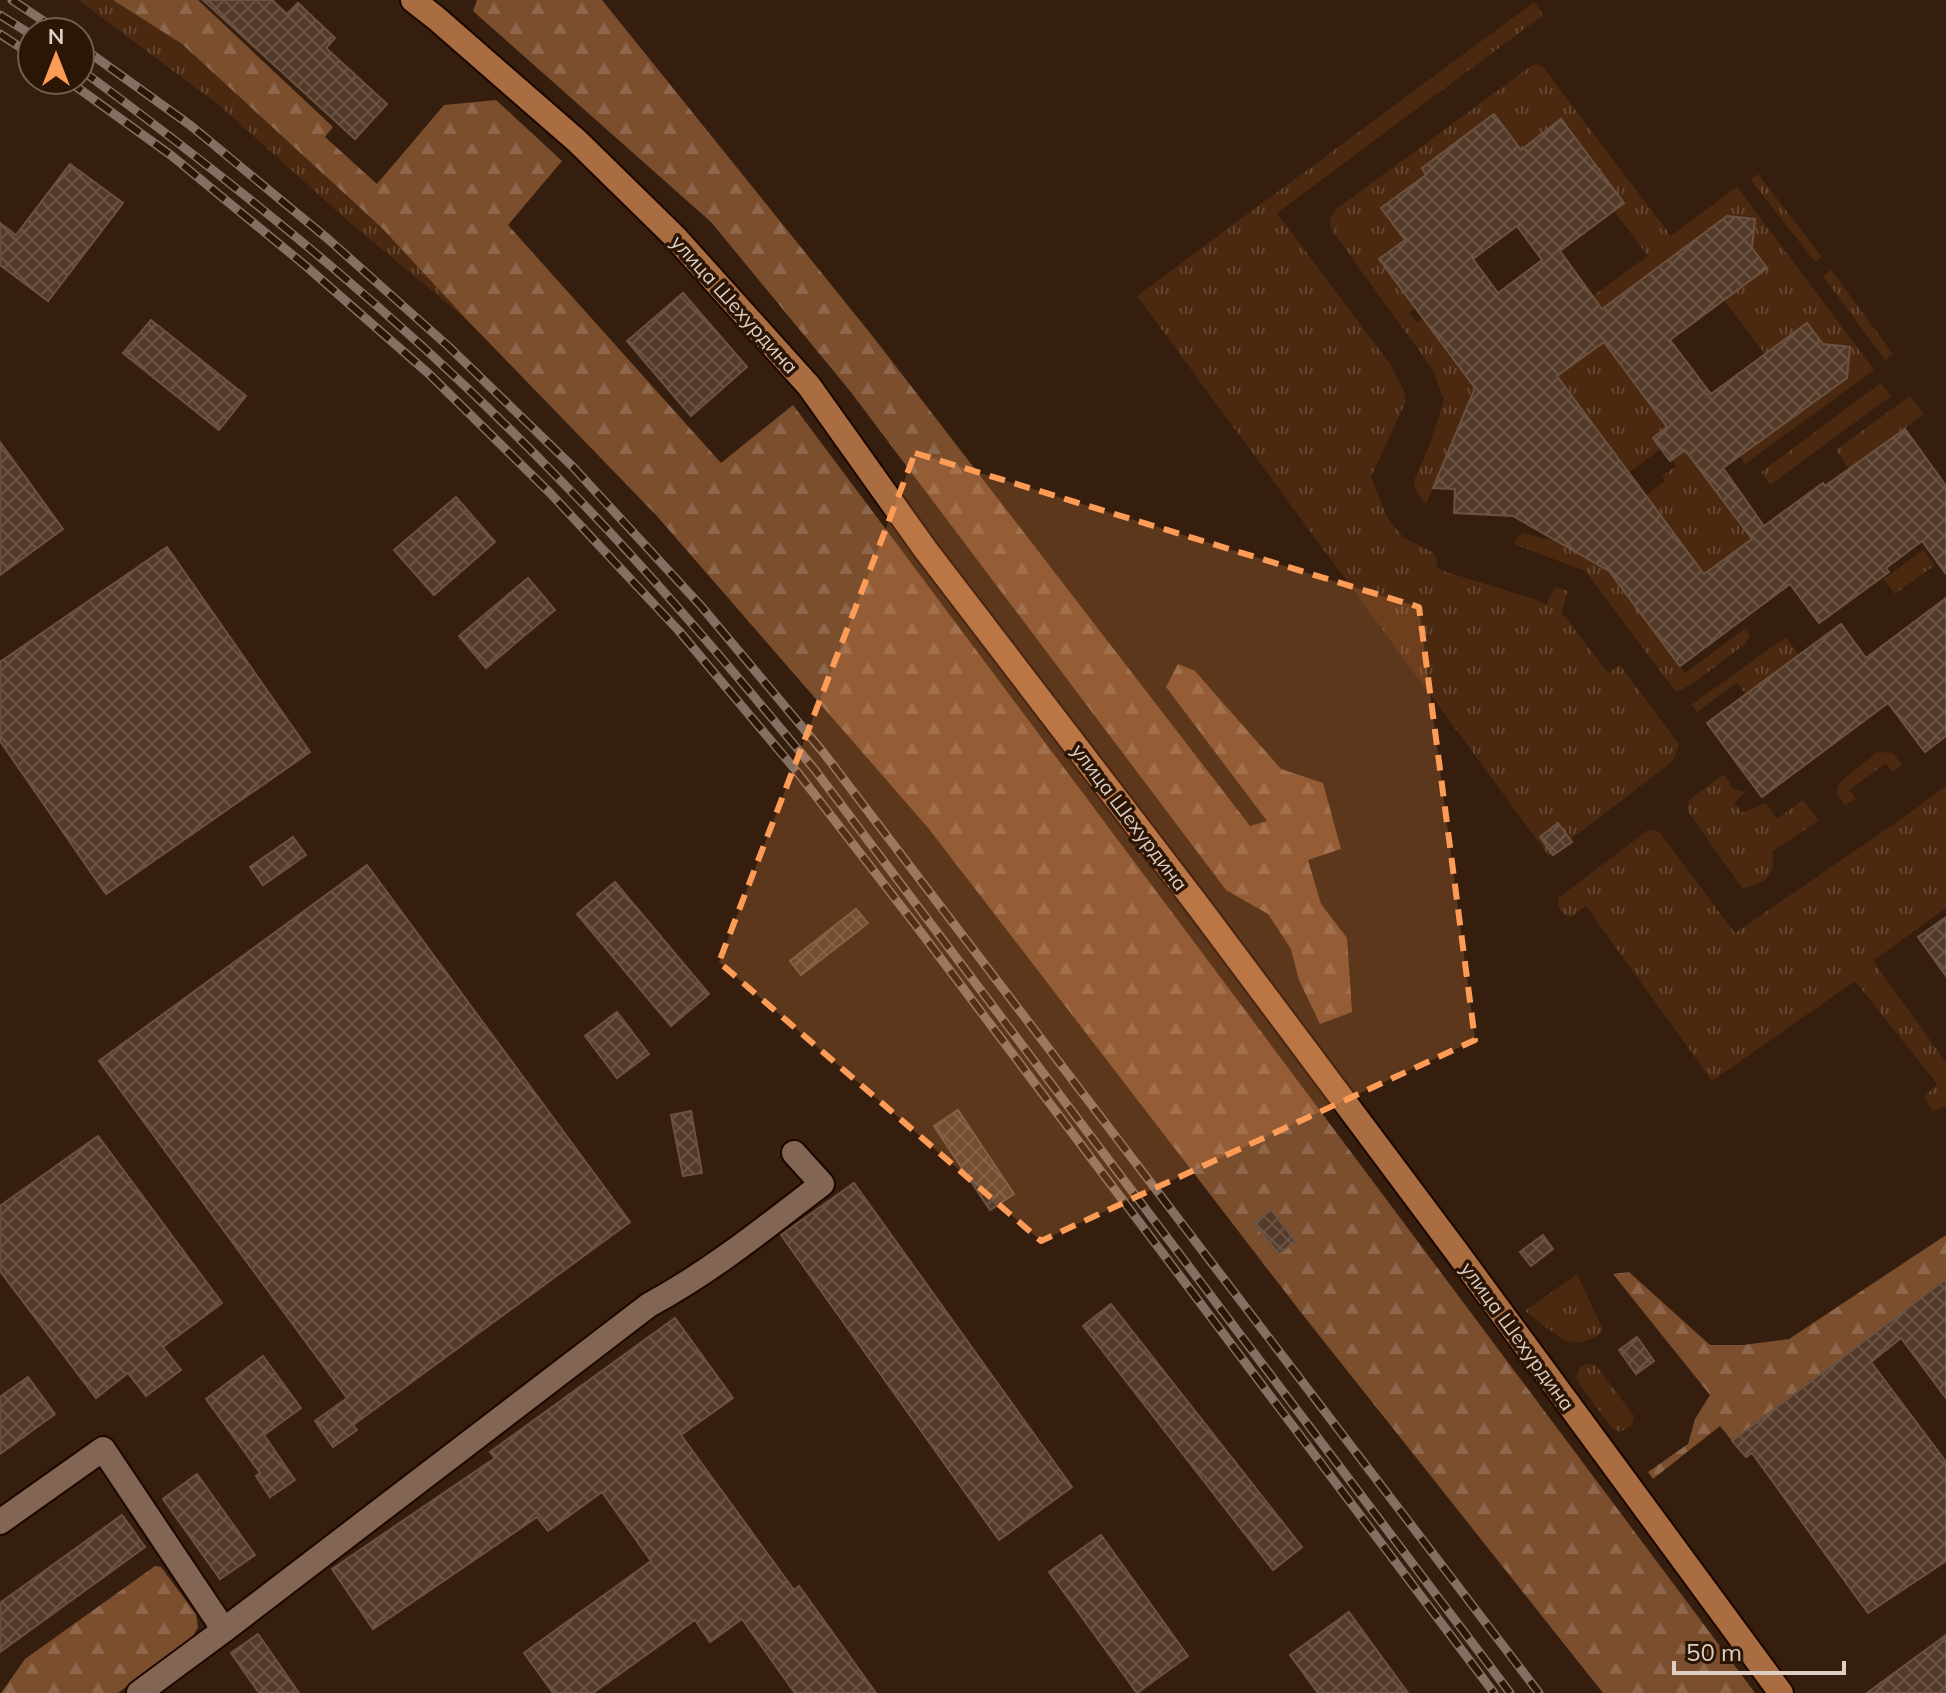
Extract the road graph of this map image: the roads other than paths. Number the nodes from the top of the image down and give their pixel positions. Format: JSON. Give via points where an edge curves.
{"nodes":[{"id":1,"x":413,"y":0,"type":"edge"},
{"id":2,"x":794,"y":1153,"type":"dead end"},
{"id":3,"x":0,"y":1522,"type":"edge"},
{"id":4,"x":224,"y":1630,"type":"junction"},
{"id":5,"x":139,"y":1693,"type":"edge"},
{"id":6,"x":1781,"y":1693,"type":"edge"}],
"edges":[{"from":1,"to":6,"type":"main road","name":"улица Шехурдина","via":[[588,152],[675,237],[809,386],[925,549],[1209,920]]},
{"from":2,"to":4,"type":"street","via":[[822,1184],[746,1244],[649,1305]]},
{"from":3,"to":4,"type":"street","via":[[103,1449]]},
{"from":4,"to":5,"type":"street"}]}
